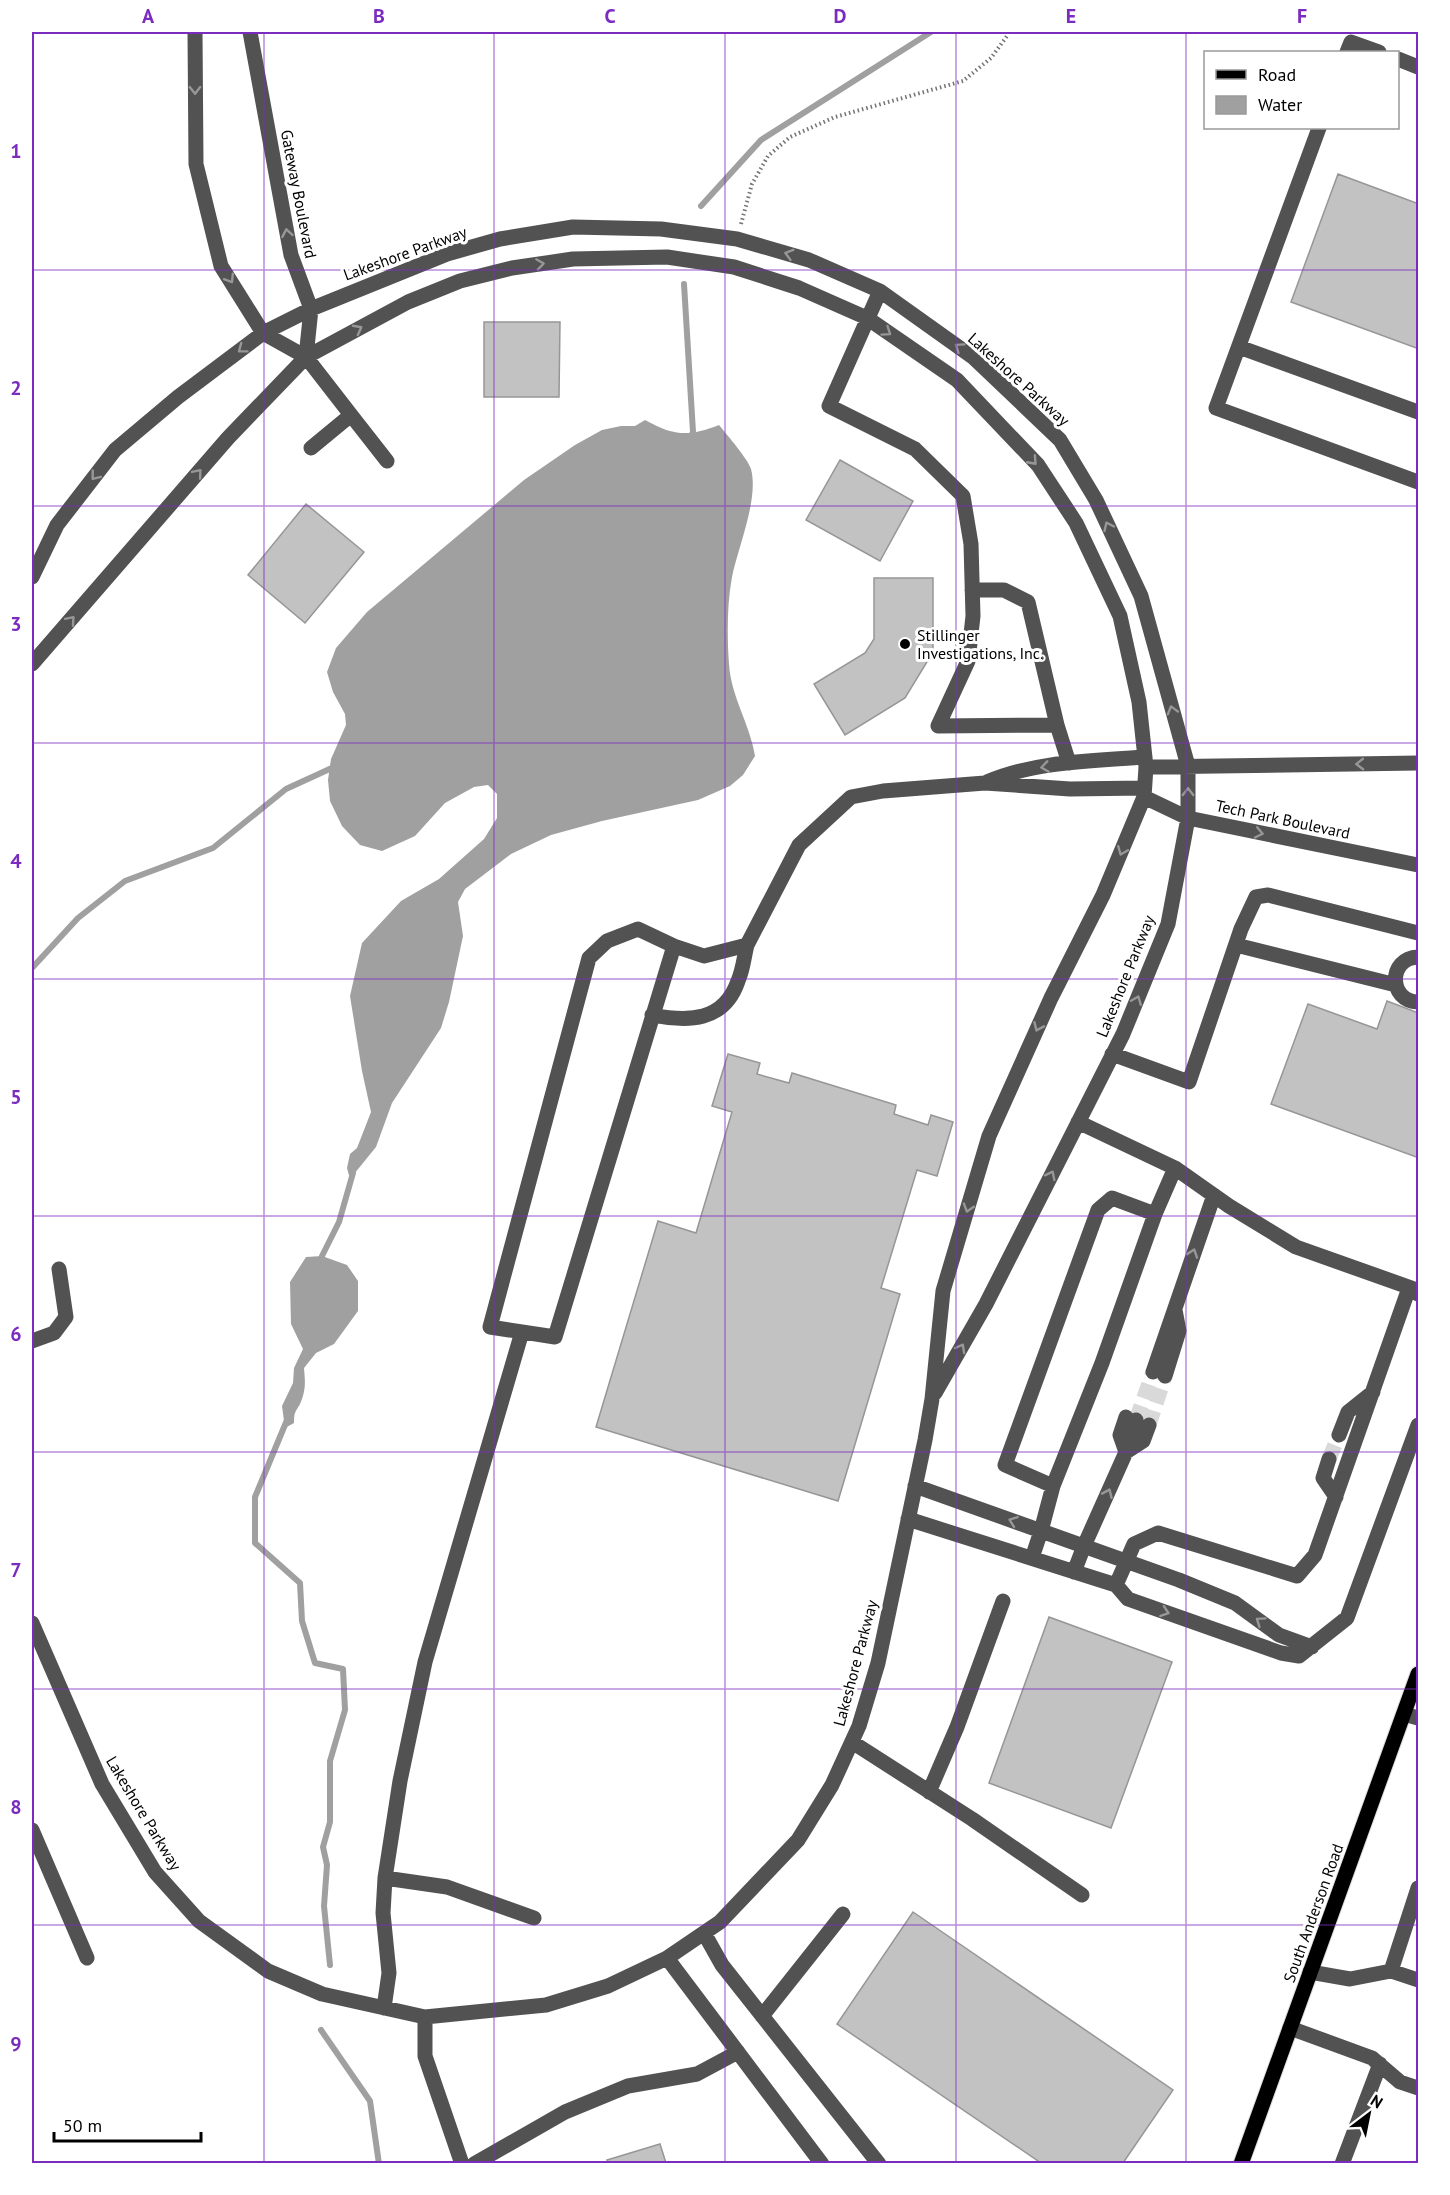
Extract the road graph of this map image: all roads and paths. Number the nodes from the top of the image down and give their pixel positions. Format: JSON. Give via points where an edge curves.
{"nodes":[{"id":1,"x":195,"y":32,"type":"edge"},
{"id":2,"x":250,"y":32,"type":"edge"},
{"id":3,"x":1007,"y":32,"type":"edge"},
{"id":4,"x":1347,"y":51,"type":"edge"},
{"id":5,"x":1376,"y":51,"type":"edge"},
{"id":6,"x":1399,"y":59,"type":"edge"},
{"id":7,"x":1419,"y":67,"type":"edge"},
{"id":8,"x":1319,"y":129,"type":"edge"},
{"id":9,"x":737,"y":239,"type":"junction"},
{"id":10,"x":880,"y":291,"type":"junction"},
{"id":11,"x":311,"y":309,"type":"junction"},
{"id":12,"x":867,"y":318,"type":"junction"},
{"id":13,"x":263,"y":333,"type":"junction"},
{"id":14,"x":1239,"y":347,"type":"junction"},
{"id":15,"x":306,"y":357,"type":"junction"},
{"id":16,"x":1419,"y":412,"type":"edge"},
{"id":17,"x":351,"y":415,"type":"junction"},
{"id":18,"x":311,"y":448,"type":"dead end"},
{"id":19,"x":387,"y":460,"type":"dead end"},
{"id":20,"x":1419,"y":482,"type":"edge"},
{"id":21,"x":32,"y":577,"type":"edge"},
{"id":22,"x":972,"y":590,"type":"junction"},
{"id":23,"x":32,"y":664,"type":"edge"},
{"id":24,"x":1057,"y":725,"type":"junction"},
{"id":25,"x":1145,"y":762,"type":"junction"},
{"id":26,"x":1419,"y":763,"type":"edge"},
{"id":27,"x":1069,"y":764,"type":"junction"},
{"id":28,"x":1188,"y":766,"type":"junction"},
{"id":29,"x":985,"y":783,"type":"junction"},
{"id":30,"x":1144,"y":792,"type":"junction"},
{"id":31,"x":1188,"y":818,"type":"junction"},
{"id":32,"x":1419,"y":866,"type":"edge"},
{"id":33,"x":1419,"y":933,"type":"edge"},
{"id":34,"x":747,"y":945,"type":"junction"},
{"id":35,"x":1236,"y":945,"type":"junction"},
{"id":36,"x":674,"y":946,"type":"junction"},
{"id":37,"x":1419,"y":957,"type":"edge"},
{"id":38,"x":1395,"y":986,"type":"junction"},
{"id":39,"x":1419,"y":1002,"type":"edge"},
{"id":40,"x":652,"y":1015,"type":"junction"},
{"id":41,"x":1112,"y":1054,"type":"junction"},
{"id":42,"x":1078,"y":1122,"type":"junction"},
{"id":43,"x":1175,"y":1168,"type":"junction"},
{"id":44,"x":1214,"y":1195,"type":"junction"},
{"id":45,"x":1155,"y":1214,"type":"junction"},
{"id":46,"x":59,"y":1269,"type":"dead end"},
{"id":47,"x":1416,"y":1290,"type":"edge"},
{"id":48,"x":1174,"y":1309,"type":"junction"},
{"id":49,"x":522,"y":1332,"type":"junction"},
{"id":50,"x":32,"y":1341,"type":"edge"},
{"id":51,"x":1373,"y":1392,"type":"junction"},
{"id":52,"x":932,"y":1399,"type":"junction"},
{"id":53,"x":1419,"y":1425,"type":"edge"},
{"id":54,"x":1339,"y":1434,"type":"tunnel mouth"},
{"id":55,"x":1126,"y":1452,"type":"junction"},
{"id":56,"x":1329,"y":1459,"type":"tunnel mouth"},
{"id":57,"x":915,"y":1485,"type":"junction"},
{"id":58,"x":1053,"y":1486,"type":"junction"},
{"id":59,"x":1336,"y":1497,"type":"junction"},
{"id":60,"x":908,"y":1519,"type":"junction"},
{"id":61,"x":1041,"y":1531,"type":"junction"},
{"id":62,"x":1084,"y":1546,"type":"junction"},
{"id":63,"x":1032,"y":1558,"type":"junction"},
{"id":64,"x":1127,"y":1561,"type":"junction"},
{"id":65,"x":1074,"y":1572,"type":"junction"},
{"id":66,"x":1116,"y":1585,"type":"junction"},
{"id":67,"x":1003,"y":1601,"type":"dead end"},
{"id":68,"x":32,"y":1623,"type":"edge"},
{"id":69,"x":1312,"y":1647,"type":"junction"},
{"id":70,"x":1419,"y":1674,"type":"edge"},
{"id":71,"x":1411,"y":1716,"type":"edge"},
{"id":72,"x":852,"y":1742,"type":"junction"},
{"id":73,"x":929,"y":1791,"type":"junction"},
{"id":74,"x":32,"y":1830,"type":"edge"},
{"id":75,"x":385,"y":1878,"type":"junction"},
{"id":76,"x":1419,"y":1888,"type":"edge"},
{"id":77,"x":1082,"y":1895,"type":"dead end"},
{"id":78,"x":843,"y":1914,"type":"dead end"},
{"id":79,"x":534,"y":1918,"type":"dead end"},
{"id":80,"x":704,"y":1933,"type":"junction"},
{"id":81,"x":87,"y":1958,"type":"dead end"},
{"id":82,"x":667,"y":1958,"type":"junction"},
{"id":83,"x":1390,"y":1971,"type":"junction"},
{"id":84,"x":1310,"y":1972,"type":"junction"},
{"id":85,"x":1419,"y":1980,"type":"edge"},
{"id":86,"x":384,"y":2008,"type":"junction"},
{"id":87,"x":762,"y":2016,"type":"junction"},
{"id":88,"x":425,"y":2017,"type":"junction"},
{"id":89,"x":1290,"y":2028,"type":"junction"},
{"id":90,"x":738,"y":2052,"type":"junction"},
{"id":91,"x":1380,"y":2064,"type":"junction"},
{"id":92,"x":1419,"y":2088,"type":"edge"},
{"id":93,"x":462,"y":2163,"type":"edge"},
{"id":94,"x":474,"y":2163,"type":"edge"},
{"id":95,"x":822,"y":2163,"type":"edge"},
{"id":96,"x":879,"y":2163,"type":"edge"},
{"id":97,"x":1241,"y":2163,"type":"edge"},
{"id":98,"x":1342,"y":2163,"type":"edge"}],
"edges":[{"from":1,"to":13,"type":"street","one_way":true,"via":[[196,164],[221,266]]},
{"from":11,"to":2,"type":"street","name":"Gateway Boulevard","one_way":true,"via":[[291,255]]},
{"from":3,"to":9,"type":"path","via":[[991,58],[963,81],[835,117],[790,137],[768,156],[752,184]]},
{"from":4,"to":5,"type":"street","via":[[1351,42]]},
{"from":6,"to":7,"type":"street"},
{"from":8,"to":14,"type":"street"},
{"from":10,"to":9,"type":"street","name":"Lakeshore Parkway","one_way":true,"via":[[809,260]]},
{"from":9,"to":11,"type":"street","name":"Lakeshore Parkway","via":[[661,229],[573,227],[500,239],[447,254]]},
{"from":10,"to":12,"type":"street"},
{"from":28,"to":10,"type":"street","name":"Lakeshore Parkway","one_way":true,"via":[[1141,596],[1096,500],[1060,440],[974,358]]},
{"from":11,"to":13,"type":"street","name":"Lakeshore Parkway"},
{"from":11,"to":15,"type":"street","name":"Gateway Boulevard"},
{"from":15,"to":12,"type":"street","name":"Lakeshore Parkway","one_way":true,"via":[[408,302],[460,281],[573,259],[667,257],[734,267],[799,288]]},
{"from":12,"to":22,"type":"street","via":[[829,406],[915,449],[963,496],[971,544]]},
{"from":12,"to":25,"type":"street","name":"Lakeshore Parkway","one_way":true,"via":[[957,380],[1038,465],[1076,523],[1120,616],[1139,702]]},
{"from":13,"to":15,"type":"street"},
{"from":13,"to":21,"type":"street","name":"Lakeshore Parkway","one_way":true,"via":[[115,450],[57,525]]},
{"from":14,"to":16,"type":"street"},
{"from":14,"to":20,"type":"street","via":[[1216,408]]},
{"from":15,"to":17,"type":"street"},
{"from":23,"to":15,"type":"street","name":"Lakeshore Parkway","one_way":true,"via":[[228,438]]},
{"from":17,"to":18,"type":"street"},
{"from":17,"to":19,"type":"street"},
{"from":22,"to":24,"type":"street","via":[[1004,590],[1028,602]]},
{"from":22,"to":24,"type":"street","via":[[968,661],[938,726]]},
{"from":24,"to":27,"type":"street"},
{"from":25,"to":27,"type":"street"},
{"from":25,"to":28,"type":"street"},
{"from":25,"to":30,"type":"street","name":"Lakeshore Parkway"},
{"from":26,"to":28,"type":"street","one_way":true},
{"from":27,"to":29,"type":"street","one_way":true,"via":[[1011,772]]},
{"from":31,"to":28,"type":"street","name":"Lakeshore Parkway","one_way":true},
{"from":29,"to":30,"type":"street"},
{"from":29,"to":34,"type":"street","via":[[851,797],[799,845]]},
{"from":30,"to":31,"type":"street","name":"Tech Park Boulevard"},
{"from":30,"to":52,"type":"street","name":"Lakeshore Parkway","one_way":true,"via":[[1103,895],[989,1136],[943,1291]]},
{"from":31,"to":32,"type":"street","name":"Tech Park Boulevard","one_way":true},
{"from":41,"to":31,"type":"street","name":"Lakeshore Parkway","one_way":true,"via":[[1168,924]]},
{"from":33,"to":35,"type":"street","via":[[1268,895],[1256,897]]},
{"from":34,"to":36,"type":"street","via":[[704,956]]},
{"from":34,"to":40,"type":"street","via":[[738,983],[725,1004],[703,1018],[677,1020]]},
{"from":35,"to":38,"type":"street"},
{"from":35,"to":41,"type":"street","via":[[1189,1082]]},
{"from":36,"to":40,"type":"street"},
{"from":36,"to":49,"type":"street","via":[[638,929],[607,941],[589,958],[490,1327]]},
{"from":37,"to":38,"type":"street","via":[[1401,964]]},
{"from":38,"to":39,"type":"street","via":[[1403,997]]},
{"from":40,"to":49,"type":"street","via":[[555,1337]]},
{"from":41,"to":42,"type":"street","name":"Lakeshore Parkway"},
{"from":42,"to":43,"type":"street"},
{"from":52,"to":42,"type":"street","name":"Lakeshore Parkway","one_way":true,"via":[[986,1304]]},
{"from":43,"to":44,"type":"street"},
{"from":43,"to":45,"type":"street"},
{"from":44,"to":47,"type":"street","via":[[1296,1247]]},
{"from":48,"to":44,"type":"street","one_way":true},
{"from":45,"to":58,"type":"street"},
{"from":45,"to":58,"type":"street","via":[[1112,1198],[1098,1210],[1005,1465]]},
{"from":46,"to":50,"type":"street","via":[[66,1317],[54,1333]]},
{"from":47,"to":51,"type":"street"},
{"from":48,"to":48,"type":"street","via":[[1179,1331],[1153,1372],[1161,1322]]},
{"from":49,"to":75,"type":"street","via":[[425,1662]]},
{"from":51,"to":54,"type":"street","via":[[1348,1412]]},
{"from":51,"to":59,"type":"street"},
{"from":52,"to":57,"type":"street","name":"Lakeshore Parkway"},
{"from":53,"to":69,"type":"street","via":[[1347,1618]]},
{"from":55,"to":55,"type":"street","via":[[1120,1436],[1137,1421],[1143,1441]]},
{"from":62,"to":55,"type":"street","one_way":true},
{"from":56,"to":59,"type":"street","via":[[1323,1478]]},
{"from":57,"to":60,"type":"street","name":"Lakeshore Parkway"},
{"from":61,"to":57,"type":"street","one_way":true},
{"from":58,"to":61,"type":"street"},
{"from":59,"to":64,"type":"street","via":[[1315,1555],[1297,1576],[1158,1533],[1134,1544]]},
{"from":60,"to":63,"type":"street"},
{"from":60,"to":72,"type":"street","name":"Lakeshore Parkway","via":[[878,1663]]},
{"from":61,"to":62,"type":"street"},
{"from":61,"to":63,"type":"street"},
{"from":62,"to":64,"type":"street"},
{"from":62,"to":65,"type":"street"},
{"from":63,"to":65,"type":"street"},
{"from":64,"to":66,"type":"street"},
{"from":69,"to":64,"type":"street","one_way":true,"via":[[1279,1635],[1235,1603]]},
{"from":65,"to":66,"type":"street"},
{"from":66,"to":69,"type":"street","one_way":true,"via":[[1128,1599],[1281,1653],[1299,1656]]},
{"from":67,"to":73,"type":"street"},
{"from":68,"to":86,"type":"street","name":"Lakeshore Parkway","via":[[102,1784],[155,1872],[199,1921],[268,1971],[322,1994]]},
{"from":70,"to":71,"type":"main road","name":"South Anderson Road"},
{"from":71,"to":84,"type":"main road","name":"South Anderson Road"},
{"from":72,"to":73,"type":"street"},
{"from":72,"to":80,"type":"street","name":"Lakeshore Parkway","via":[[832,1785],[798,1840],[720,1922]]},
{"from":73,"to":77,"type":"street"},
{"from":74,"to":81,"type":"street"},
{"from":75,"to":79,"type":"street","via":[[447,1887]]},
{"from":75,"to":86,"type":"street","via":[[383,1913],[389,1973]]},
{"from":76,"to":83,"type":"street"},
{"from":78,"to":87,"type":"street"},
{"from":80,"to":82,"type":"street","name":"Lakeshore Parkway"},
{"from":80,"to":87,"type":"street","via":[[722,1965]]},
{"from":82,"to":88,"type":"street","name":"Lakeshore Parkway","via":[[608,1986],[546,2004]]},
{"from":82,"to":90,"type":"street"},
{"from":83,"to":84,"type":"street","via":[[1350,1979]]},
{"from":83,"to":85,"type":"street"},
{"from":84,"to":89,"type":"main road","name":"South Anderson Road"},
{"from":86,"to":88,"type":"street","name":"Lakeshore Parkway"},
{"from":87,"to":96,"type":"street"},
{"from":88,"to":93,"type":"street","via":[[425,2056]]},
{"from":89,"to":91,"type":"street"},
{"from":89,"to":97,"type":"main road","name":"South Anderson Road"},
{"from":90,"to":94,"type":"street","via":[[698,2074],[628,2086],[565,2112]]},
{"from":90,"to":95,"type":"street"},
{"from":91,"to":92,"type":"street","via":[[1400,2082]]},
{"from":91,"to":98,"type":"street"}]}
